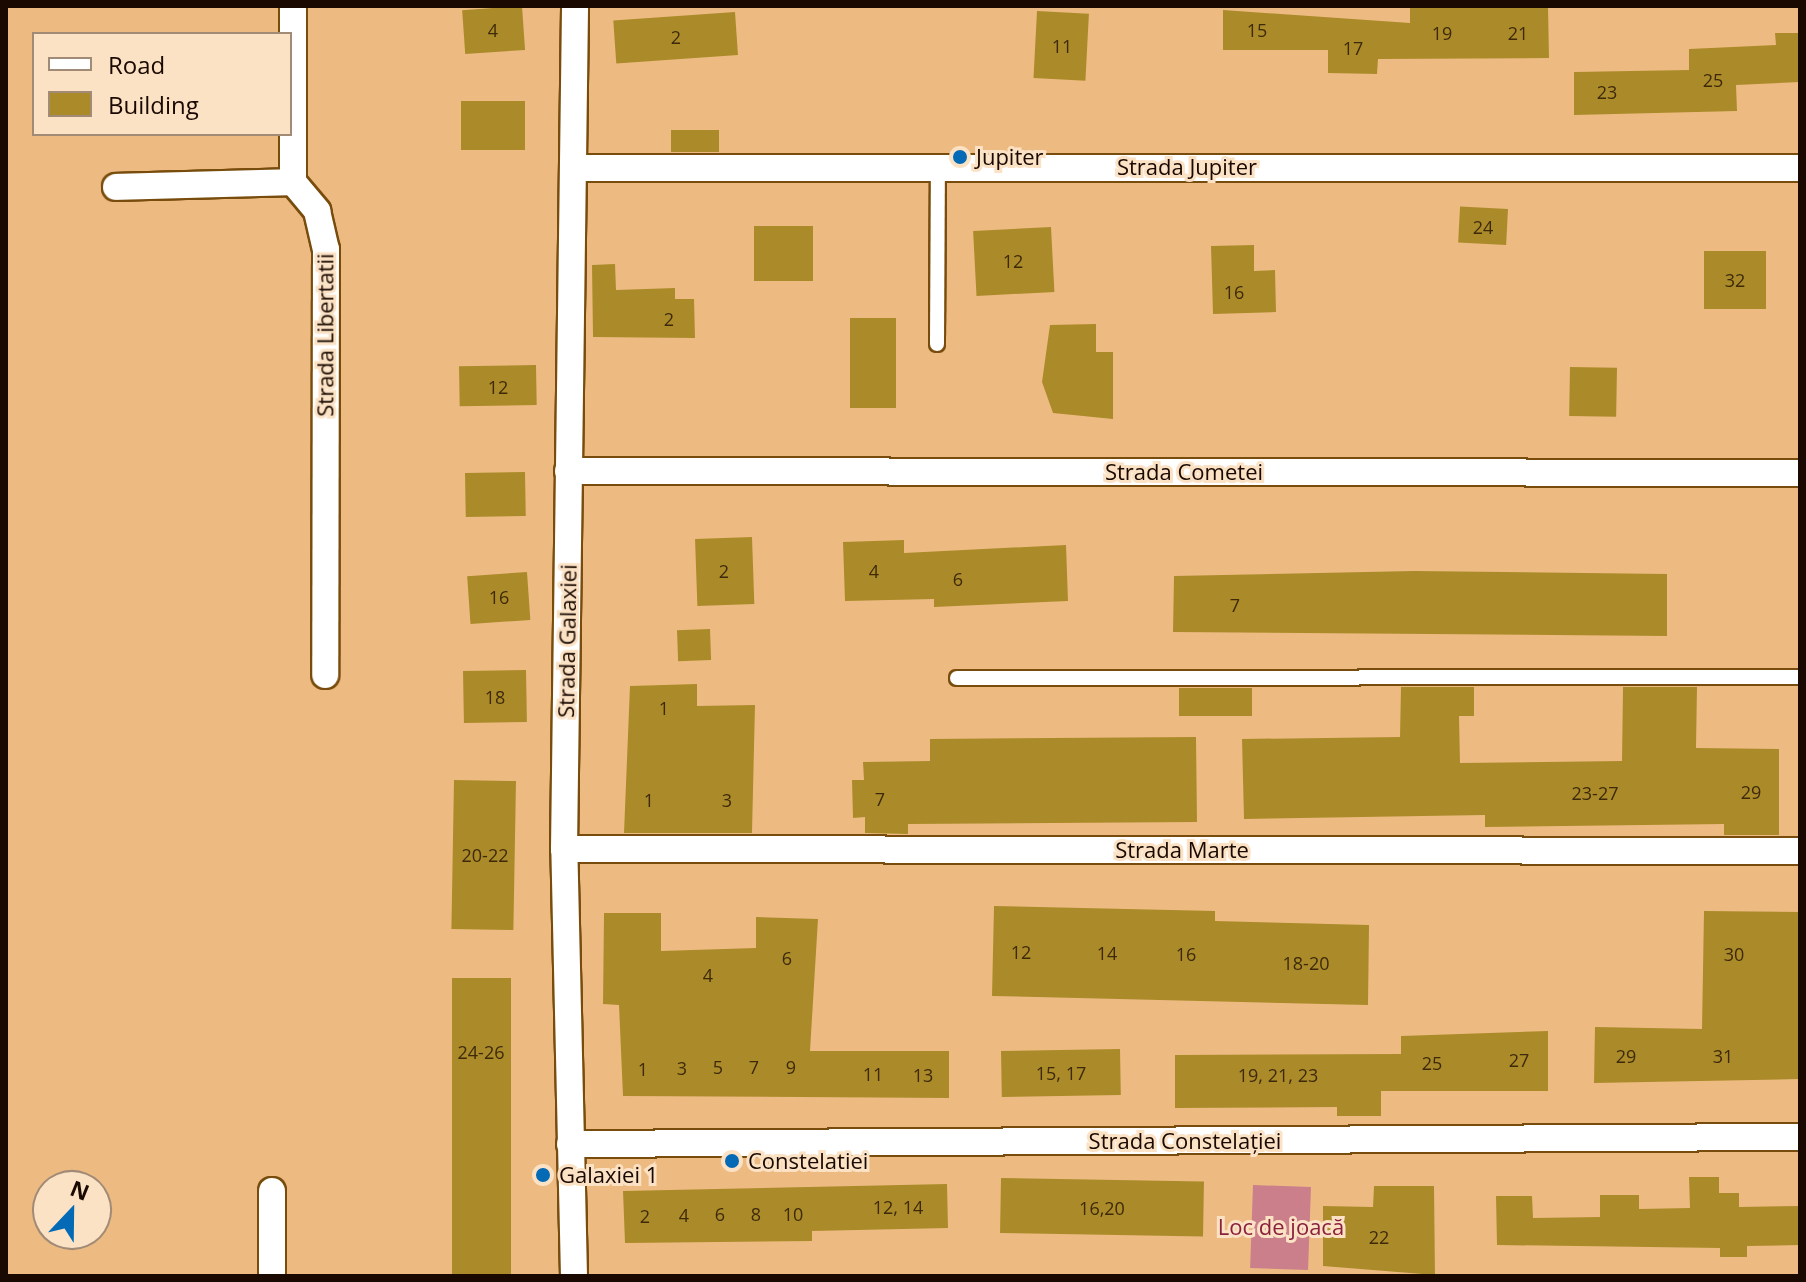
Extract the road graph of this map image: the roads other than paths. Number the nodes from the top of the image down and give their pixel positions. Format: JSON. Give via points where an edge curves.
{"nodes":[{"id":1,"x":293,"y":6,"type":"edge"},
{"id":2,"x":575,"y":6,"type":"edge"},
{"id":3,"x":938,"y":166,"type":"junction"},
{"id":4,"x":574,"y":168,"type":"junction"},
{"id":5,"x":1800,"y":168,"type":"edge"},
{"id":6,"x":293,"y":182,"type":"junction"},
{"id":7,"x":116,"y":187,"type":"dead end"},
{"id":8,"x":937,"y":344,"type":"dead end"},
{"id":9,"x":568,"y":471,"type":"junction"},
{"id":10,"x":1800,"y":473,"type":"edge"},
{"id":11,"x":325,"y":675,"type":"dead end"},
{"id":12,"x":1800,"y":677,"type":"edge"},
{"id":13,"x":957,"y":678,"type":"dead end"},
{"id":14,"x":564,"y":849,"type":"junction"},
{"id":15,"x":1800,"y":851,"type":"edge"},
{"id":16,"x":1800,"y":1137,"type":"edge"},
{"id":17,"x":570,"y":1144,"type":"junction"},
{"id":18,"x":272,"y":1191,"type":"dead end"},
{"id":19,"x":272,"y":1276,"type":"edge"},
{"id":20,"x":574,"y":1276,"type":"edge"}],
"edges":[{"from":1,"to":6,"type":"street"},
{"from":2,"to":4,"type":"street","name":"Strada Galaxiei"},
{"from":3,"to":4,"type":"street","name":"Strada Jupiter"},
{"from":3,"to":5,"type":"street","name":"Strada Jupiter"},
{"from":3,"to":8,"type":"lane"},
{"from":4,"to":9,"type":"street","name":"Strada Galaxiei"},
{"from":6,"to":7,"type":"street"},
{"from":6,"to":11,"type":"street","name":"Strada Libertatii","via":[[317,211],[326,249]]},
{"from":9,"to":10,"type":"street","name":"Strada Cometei"},
{"from":9,"to":14,"type":"street","name":"Strada Galaxiei"},
{"from":12,"to":13,"type":"lane"},
{"from":14,"to":15,"type":"street","name":"Strada Marte"},
{"from":14,"to":17,"type":"street","name":"Strada Galaxiei"},
{"from":16,"to":17,"type":"street","name":"Strada Constelației"},
{"from":17,"to":20,"type":"street","name":"Strada Galaxiei"},
{"from":18,"to":19,"type":"street"}]}
